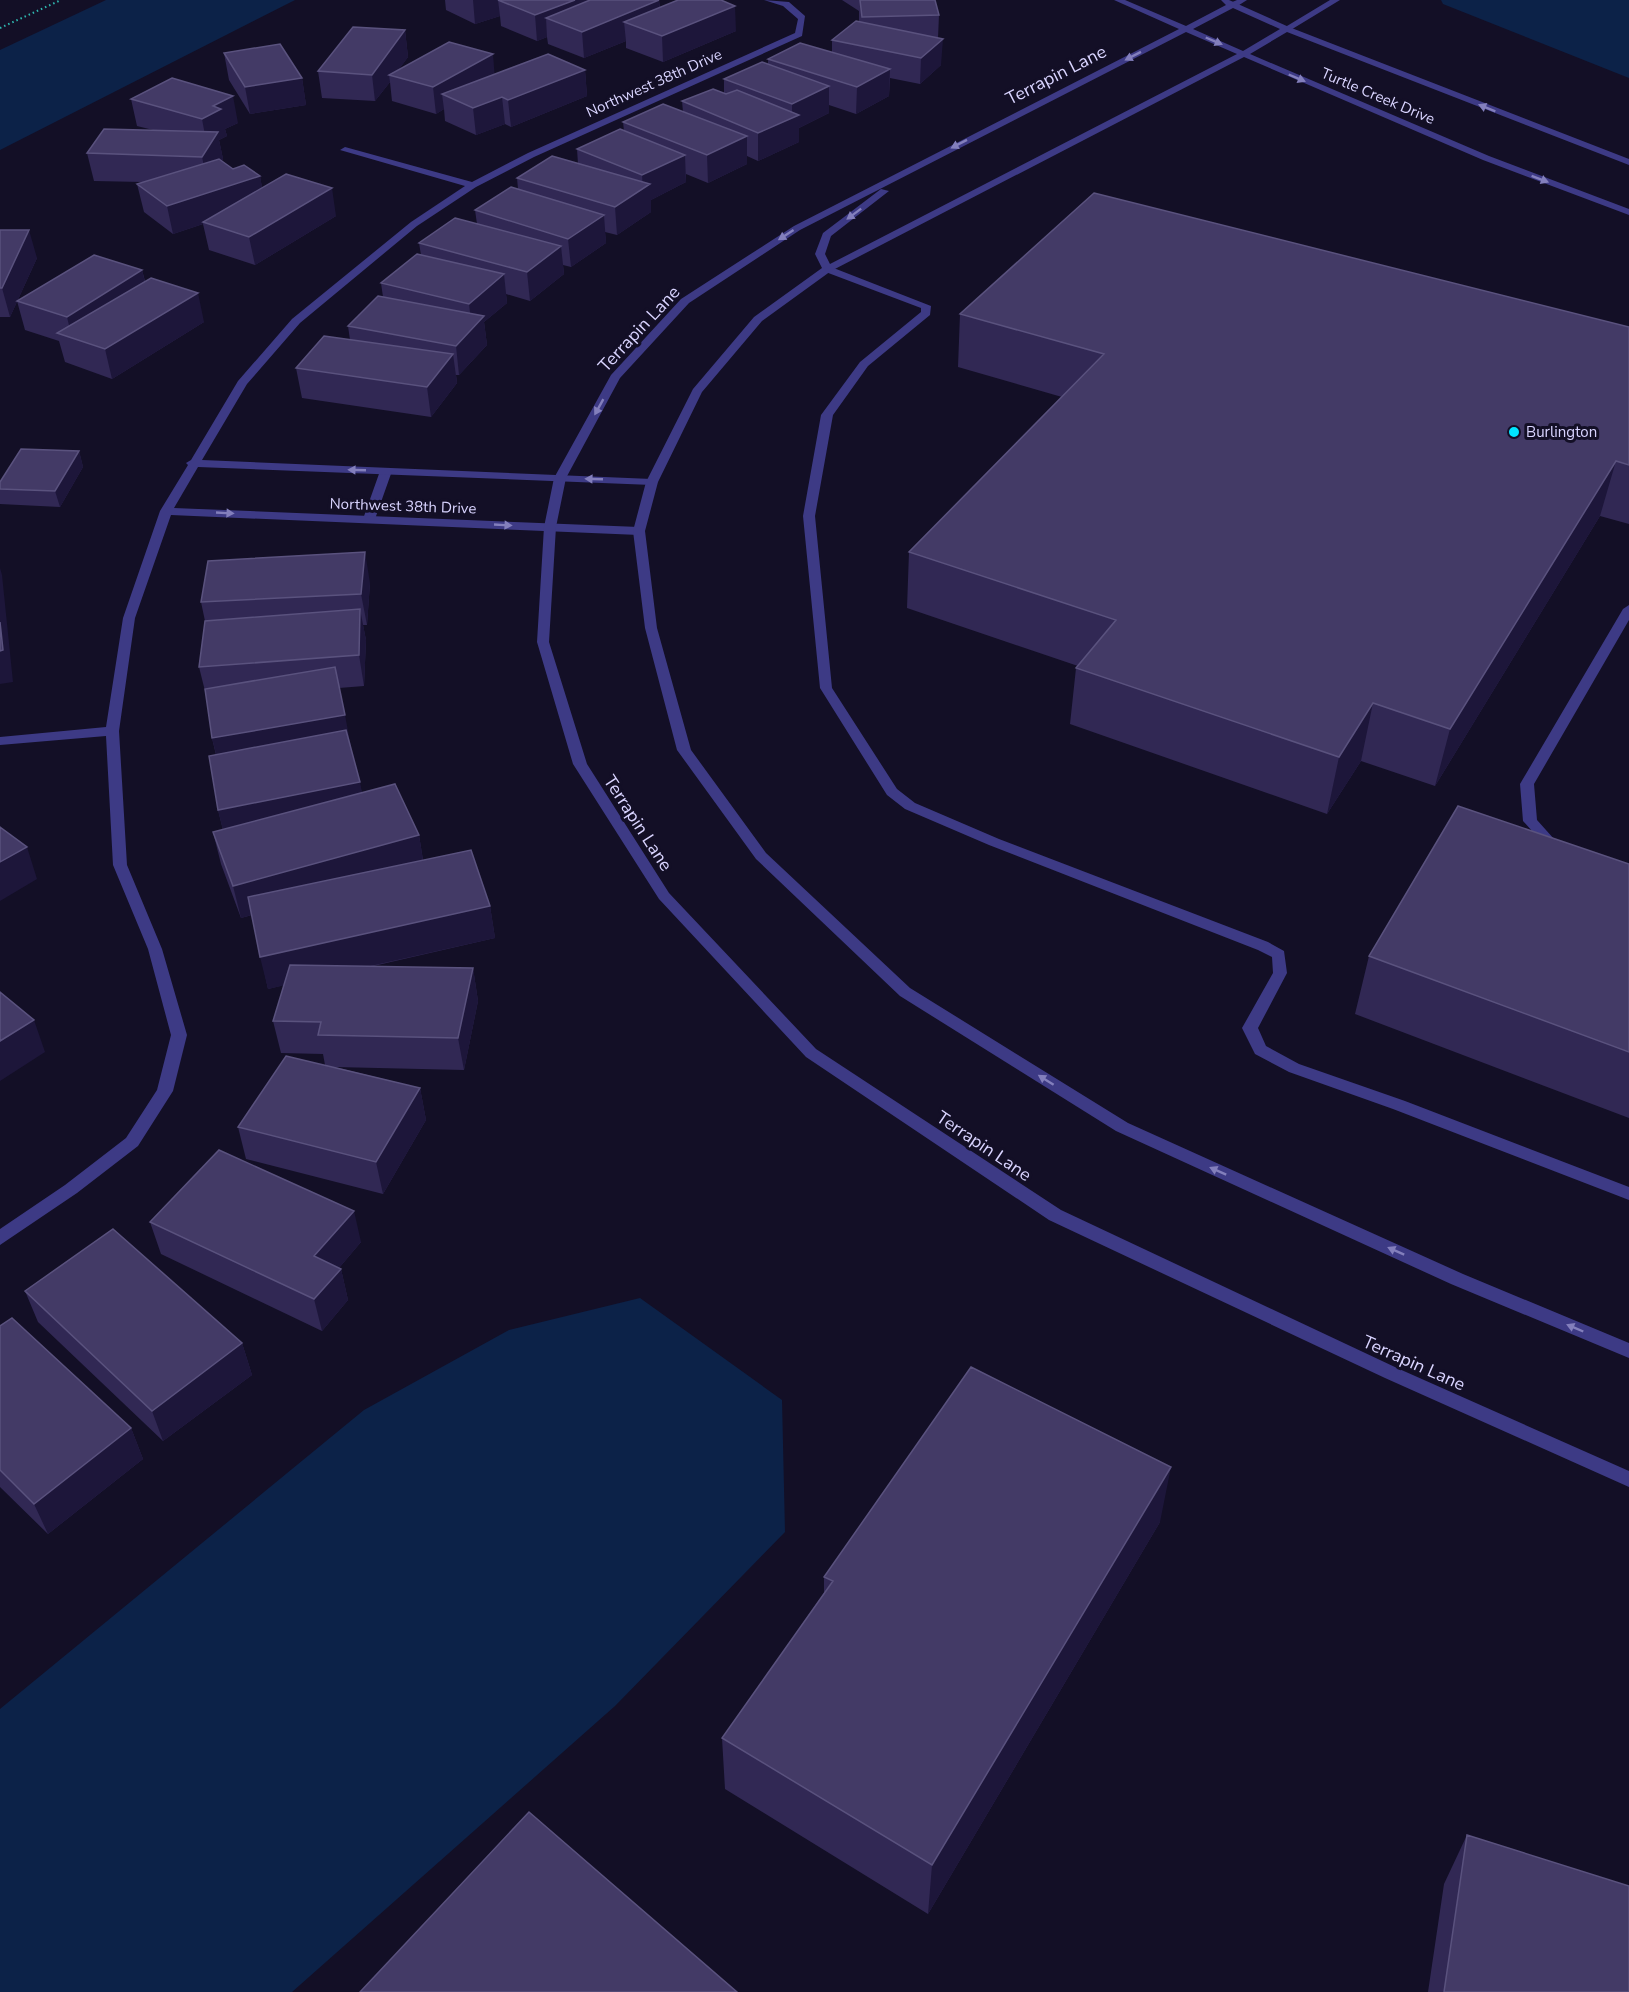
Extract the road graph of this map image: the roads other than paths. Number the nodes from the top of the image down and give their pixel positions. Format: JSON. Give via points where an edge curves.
{"nodes":[{"id":1,"x":768,"y":0,"type":"edge"},
{"id":2,"x":1118,"y":0,"type":"edge"},
{"id":3,"x":1221,"y":0,"type":"edge"},
{"id":4,"x":1243,"y":0,"type":"edge"},
{"id":5,"x":1336,"y":0,"type":"edge"},
{"id":6,"x":1233,"y":5,"type":"junction"},
{"id":7,"x":1184,"y":28,"type":"junction"},
{"id":8,"x":1286,"y":29,"type":"junction"},
{"id":9,"x":1244,"y":54,"type":"junction"},
{"id":10,"x":345,"y":150,"type":"dead end"},
{"id":11,"x":1629,"y":162,"type":"edge"},
{"id":12,"x":917,"y":166,"type":"junction"},
{"id":13,"x":473,"y":185,"type":"junction"},
{"id":14,"x":1629,"y":212,"type":"edge"},
{"id":15,"x":827,"y":269,"type":"junction"},
{"id":16,"x":192,"y":463,"type":"junction"},
{"id":17,"x":386,"y":471,"type":"junction"},
{"id":18,"x":560,"y":478,"type":"junction"},
{"id":19,"x":652,"y":482,"type":"junction"},
{"id":20,"x":166,"y":511,"type":"junction"},
{"id":21,"x":369,"y":519,"type":"junction"},
{"id":22,"x":550,"y":527,"type":"junction"},
{"id":23,"x":639,"y":531,"type":"junction"},
{"id":24,"x":1629,"y":609,"type":"edge"},
{"id":25,"x":112,"y":731,"type":"junction"},
{"id":26,"x":0,"y":741,"type":"edge"},
{"id":27,"x":1570,"y":858,"type":"edge"},
{"id":28,"x":1629,"y":1194,"type":"edge"},
{"id":29,"x":0,"y":1238,"type":"edge"},
{"id":30,"x":1629,"y":1351,"type":"edge"},
{"id":31,"x":1629,"y":1479,"type":"edge"}],
"edges":[{"from":1,"to":13,"type":"street","name":"Northwest 38th Drive","via":[[786,4],[802,18],[799,33]]},
{"from":2,"to":7,"type":"street","name":"Turtle Creek Drive"},
{"from":3,"to":6,"type":"street","name":"Turtle Creek Drive"},
{"from":4,"to":6,"type":"street","name":"Terrapin Lane"},
{"from":5,"to":8,"type":"street"},
{"from":6,"to":7,"type":"street","name":"Terrapin Lane"},
{"from":6,"to":8,"type":"street","name":"Turtle Creek Drive"},
{"from":7,"to":9,"type":"street","name":"Turtle Creek Drive","one_way":true},
{"from":7,"to":12,"type":"street","name":"Terrapin Lane","one_way":true},
{"from":8,"to":9,"type":"street"},
{"from":11,"to":8,"type":"street","name":"Turtle Creek Drive","one_way":true},
{"from":9,"to":14,"type":"street","name":"Turtle Creek Drive","one_way":true,"via":[[1486,158]]},
{"from":9,"to":15,"type":"street"},
{"from":10,"to":13,"type":"street"},
{"from":12,"to":15,"type":"street","one_way":true,"via":[[826,235],[820,254]]},
{"from":12,"to":18,"type":"street","name":"Terrapin Lane","one_way":true,"via":[[797,228],[685,301],[615,377]]},
{"from":13,"to":16,"type":"street","name":"Northwest 38th Drive","via":[[414,224],[296,321],[242,383]]},
{"from":15,"to":19,"type":"street","via":[[758,319],[697,391]]},
{"from":15,"to":28,"type":"street","via":[[926,306],[926,313],[864,364],[827,415],[809,516],[826,688],[892,792],[910,806],[994,842],[1279,955],[1280,973],[1250,1028],[1260,1050],[1294,1068]]},
{"from":17,"to":16,"type":"street","name":"Northwest 38th Drive","one_way":true},
{"from":16,"to":20,"type":"street","name":"Northwest 38th Drive"},
{"from":17,"to":18,"type":"street","name":"Northwest 38th Drive"},
{"from":17,"to":21,"type":"street"},
{"from":19,"to":18,"type":"street","name":"Northwest 38th Drive","one_way":true},
{"from":18,"to":22,"type":"street","name":"Terrapin Lane"},
{"from":19,"to":23,"type":"street"},
{"from":20,"to":21,"type":"street","name":"Northwest 38th Drive","one_way":true},
{"from":20,"to":25,"type":"street","name":"Northwest 38th Drive","via":[[129,618]]},
{"from":21,"to":22,"type":"street","name":"Northwest 38th Drive","one_way":true},
{"from":22,"to":23,"type":"street","name":"Northwest 38th Drive"},
{"from":22,"to":31,"type":"street","name":"Terrapin Lane","via":[[543,642],[580,764],[664,896],[811,1053],[1055,1215],[1391,1373]]},
{"from":30,"to":23,"type":"street","one_way":true,"via":[[1457,1279],[1122,1127],[905,993],[761,856],[684,750],[651,628]]},
{"from":24,"to":27,"type":"street","via":[[1527,784],[1530,821],[1560,853]]},
{"from":25,"to":26,"type":"street"},
{"from":25,"to":29,"type":"street","name":"Northwest 38th Drive","via":[[120,865],[155,949],[179,1035],[165,1091],[132,1142]]}]}
